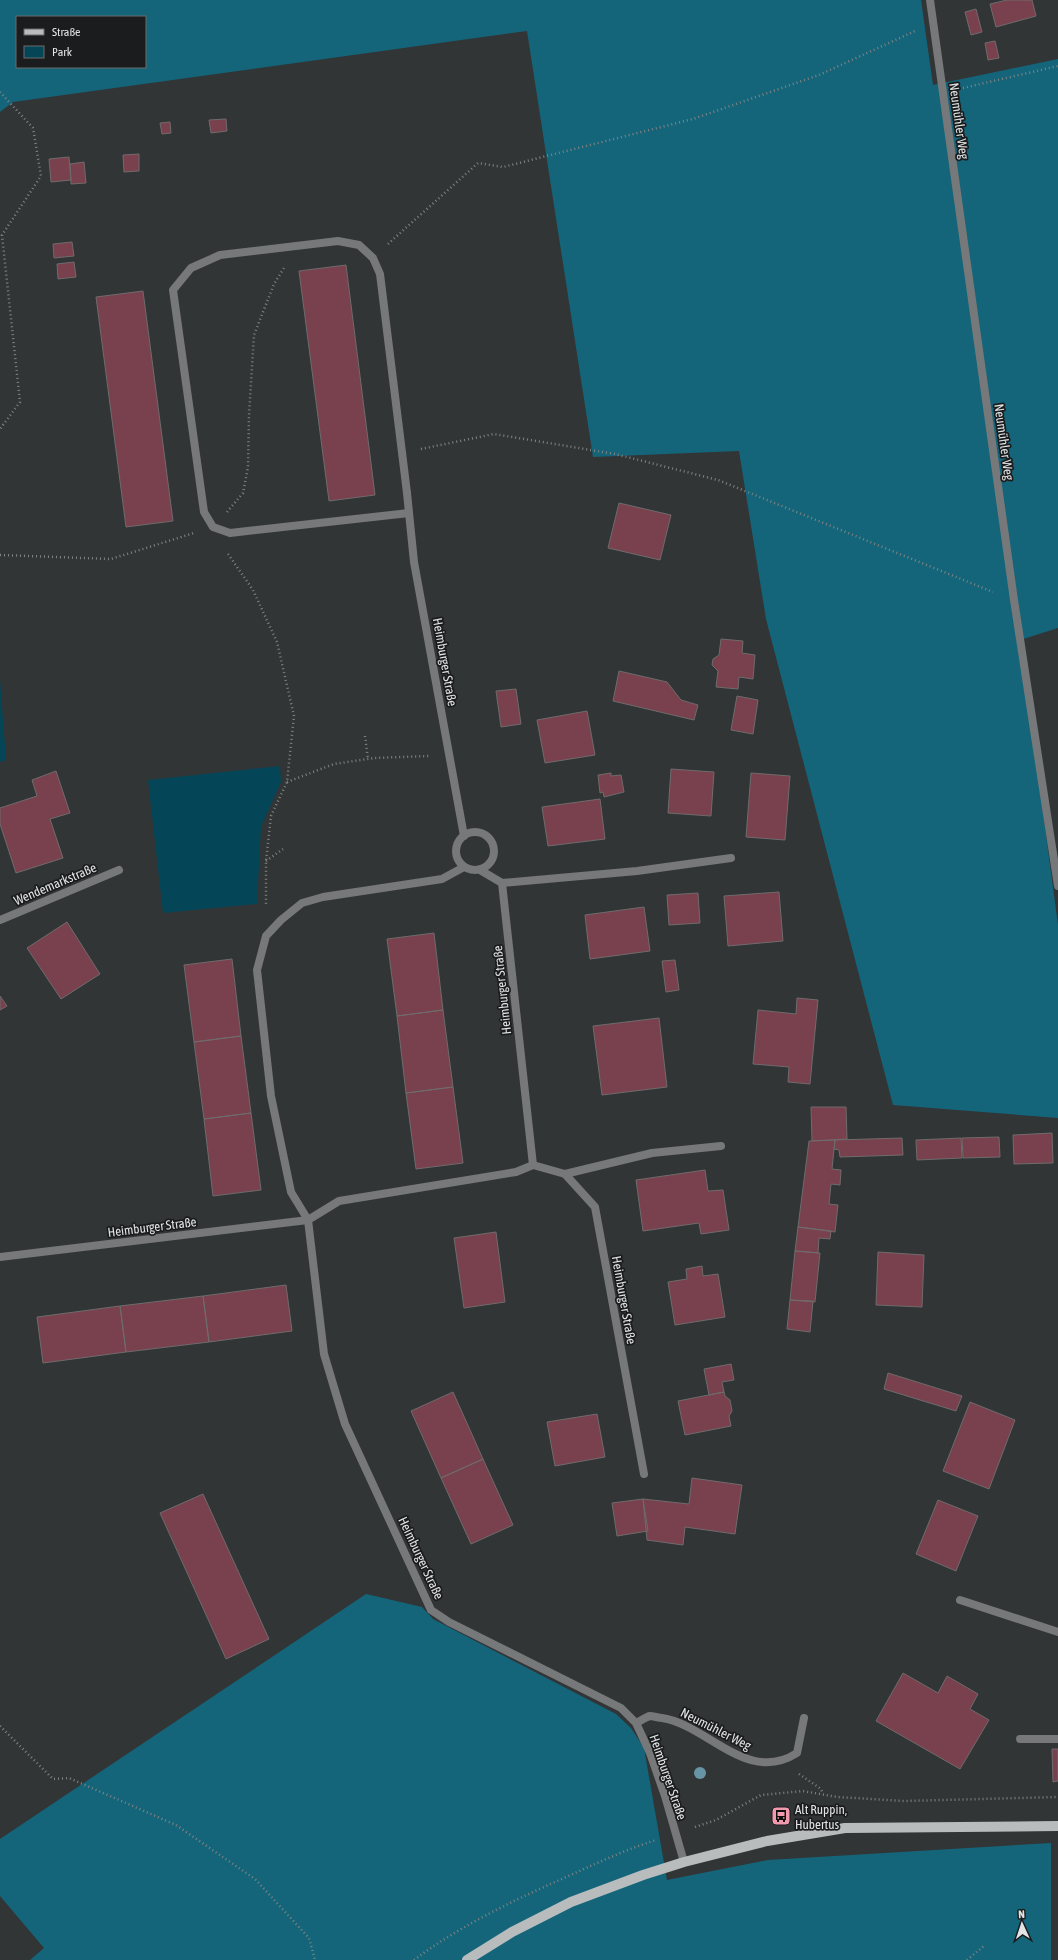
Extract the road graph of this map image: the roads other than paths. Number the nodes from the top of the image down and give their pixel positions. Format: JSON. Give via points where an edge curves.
{"nodes":[{"id":1,"x":930,"y":0,"type":"edge"},
{"id":2,"x":409,"y":513,"type":"junction"},
{"id":3,"x":464,"y":836,"type":"junction"},
{"id":4,"x":731,"y":858,"type":"dead end"},
{"id":5,"x":464,"y":867,"type":"junction"},
{"id":6,"x":119,"y":870,"type":"dead end"},
{"id":7,"x":480,"y":870,"type":"junction"},
{"id":8,"x":502,"y":883,"type":"junction"},
{"id":9,"x":1058,"y":886,"type":"edge"},
{"id":10,"x":0,"y":920,"type":"edge"},
{"id":11,"x":721,"y":1146,"type":"dead end"},
{"id":12,"x":533,"y":1165,"type":"junction"},
{"id":13,"x":565,"y":1174,"type":"junction"},
{"id":14,"x":308,"y":1220,"type":"junction"},
{"id":15,"x":0,"y":1257,"type":"edge"},
{"id":16,"x":644,"y":1474,"type":"dead end"},
{"id":17,"x":960,"y":1600,"type":"dead end"},
{"id":18,"x":1058,"y":1632,"type":"edge"},
{"id":19,"x":804,"y":1718,"type":"dead end"},
{"id":20,"x":636,"y":1723,"type":"junction"},
{"id":21,"x":1020,"y":1739,"type":"dead end"},
{"id":22,"x":1058,"y":1739,"type":"edge"},
{"id":23,"x":1058,"y":1826,"type":"edge"},
{"id":24,"x":684,"y":1862,"type":"junction"},
{"id":25,"x":467,"y":1960,"type":"edge"}],
"edges":[{"from":1,"to":9,"type":"street","name":"Neumühler Weg","via":[[1014,600]]},
{"from":2,"to":2,"type":"street","name":"Heimburger Straße","via":[[230,533],[213,527],[204,512],[173,290],[191,268],[220,255],[338,241],[359,245],[373,258],[380,274]]},
{"from":2,"to":3,"type":"street","name":"Heimburger Straße","via":[[414,562]]},
{"from":3,"to":5,"type":"street","via":[[458,841],[456,849],[459,863]]},
{"from":3,"to":7,"type":"street","via":[[470,832],[477,832],[491,840],[494,855],[490,863]]},
{"from":4,"to":8,"type":"street","via":[[637,871]]},
{"from":5,"to":7,"type":"street"},
{"from":5,"to":14,"type":"street","via":[[442,879],[323,897],[302,903],[266,936],[258,970],[271,1096],[290,1192]]},
{"from":6,"to":10,"type":"street","name":"Wendemarkstraße"},
{"from":7,"to":8,"type":"street"},
{"from":8,"to":12,"type":"street","name":"Heimburger Straße"},
{"from":11,"to":13,"type":"street","via":[[652,1153]]},
{"from":12,"to":13,"type":"street"},
{"from":12,"to":14,"type":"street","name":"Heimburger Straße","via":[[516,1172],[339,1201]]},
{"from":13,"to":16,"type":"street","name":"Heimburger Straße","via":[[595,1207]]},
{"from":14,"to":15,"type":"street","name":"Heimburger Straße"},
{"from":14,"to":20,"type":"street","name":"Heimburger Straße","via":[[324,1354],[345,1424],[431,1610],[449,1622],[621,1708]]},
{"from":17,"to":18,"type":"street"},
{"from":19,"to":20,"type":"street","name":"Neumühler Weg","via":[[797,1753],[786,1760],[765,1763],[740,1757],[674,1720],[650,1716]]},
{"from":20,"to":24,"type":"street","name":"Heimburger Straße","via":[[650,1753]]},
{"from":21,"to":22,"type":"street"},
{"from":23,"to":24,"type":"main road","via":[[844,1828],[767,1841]]},
{"from":24,"to":25,"type":"main road","via":[[571,1902],[512,1932]]}]}
